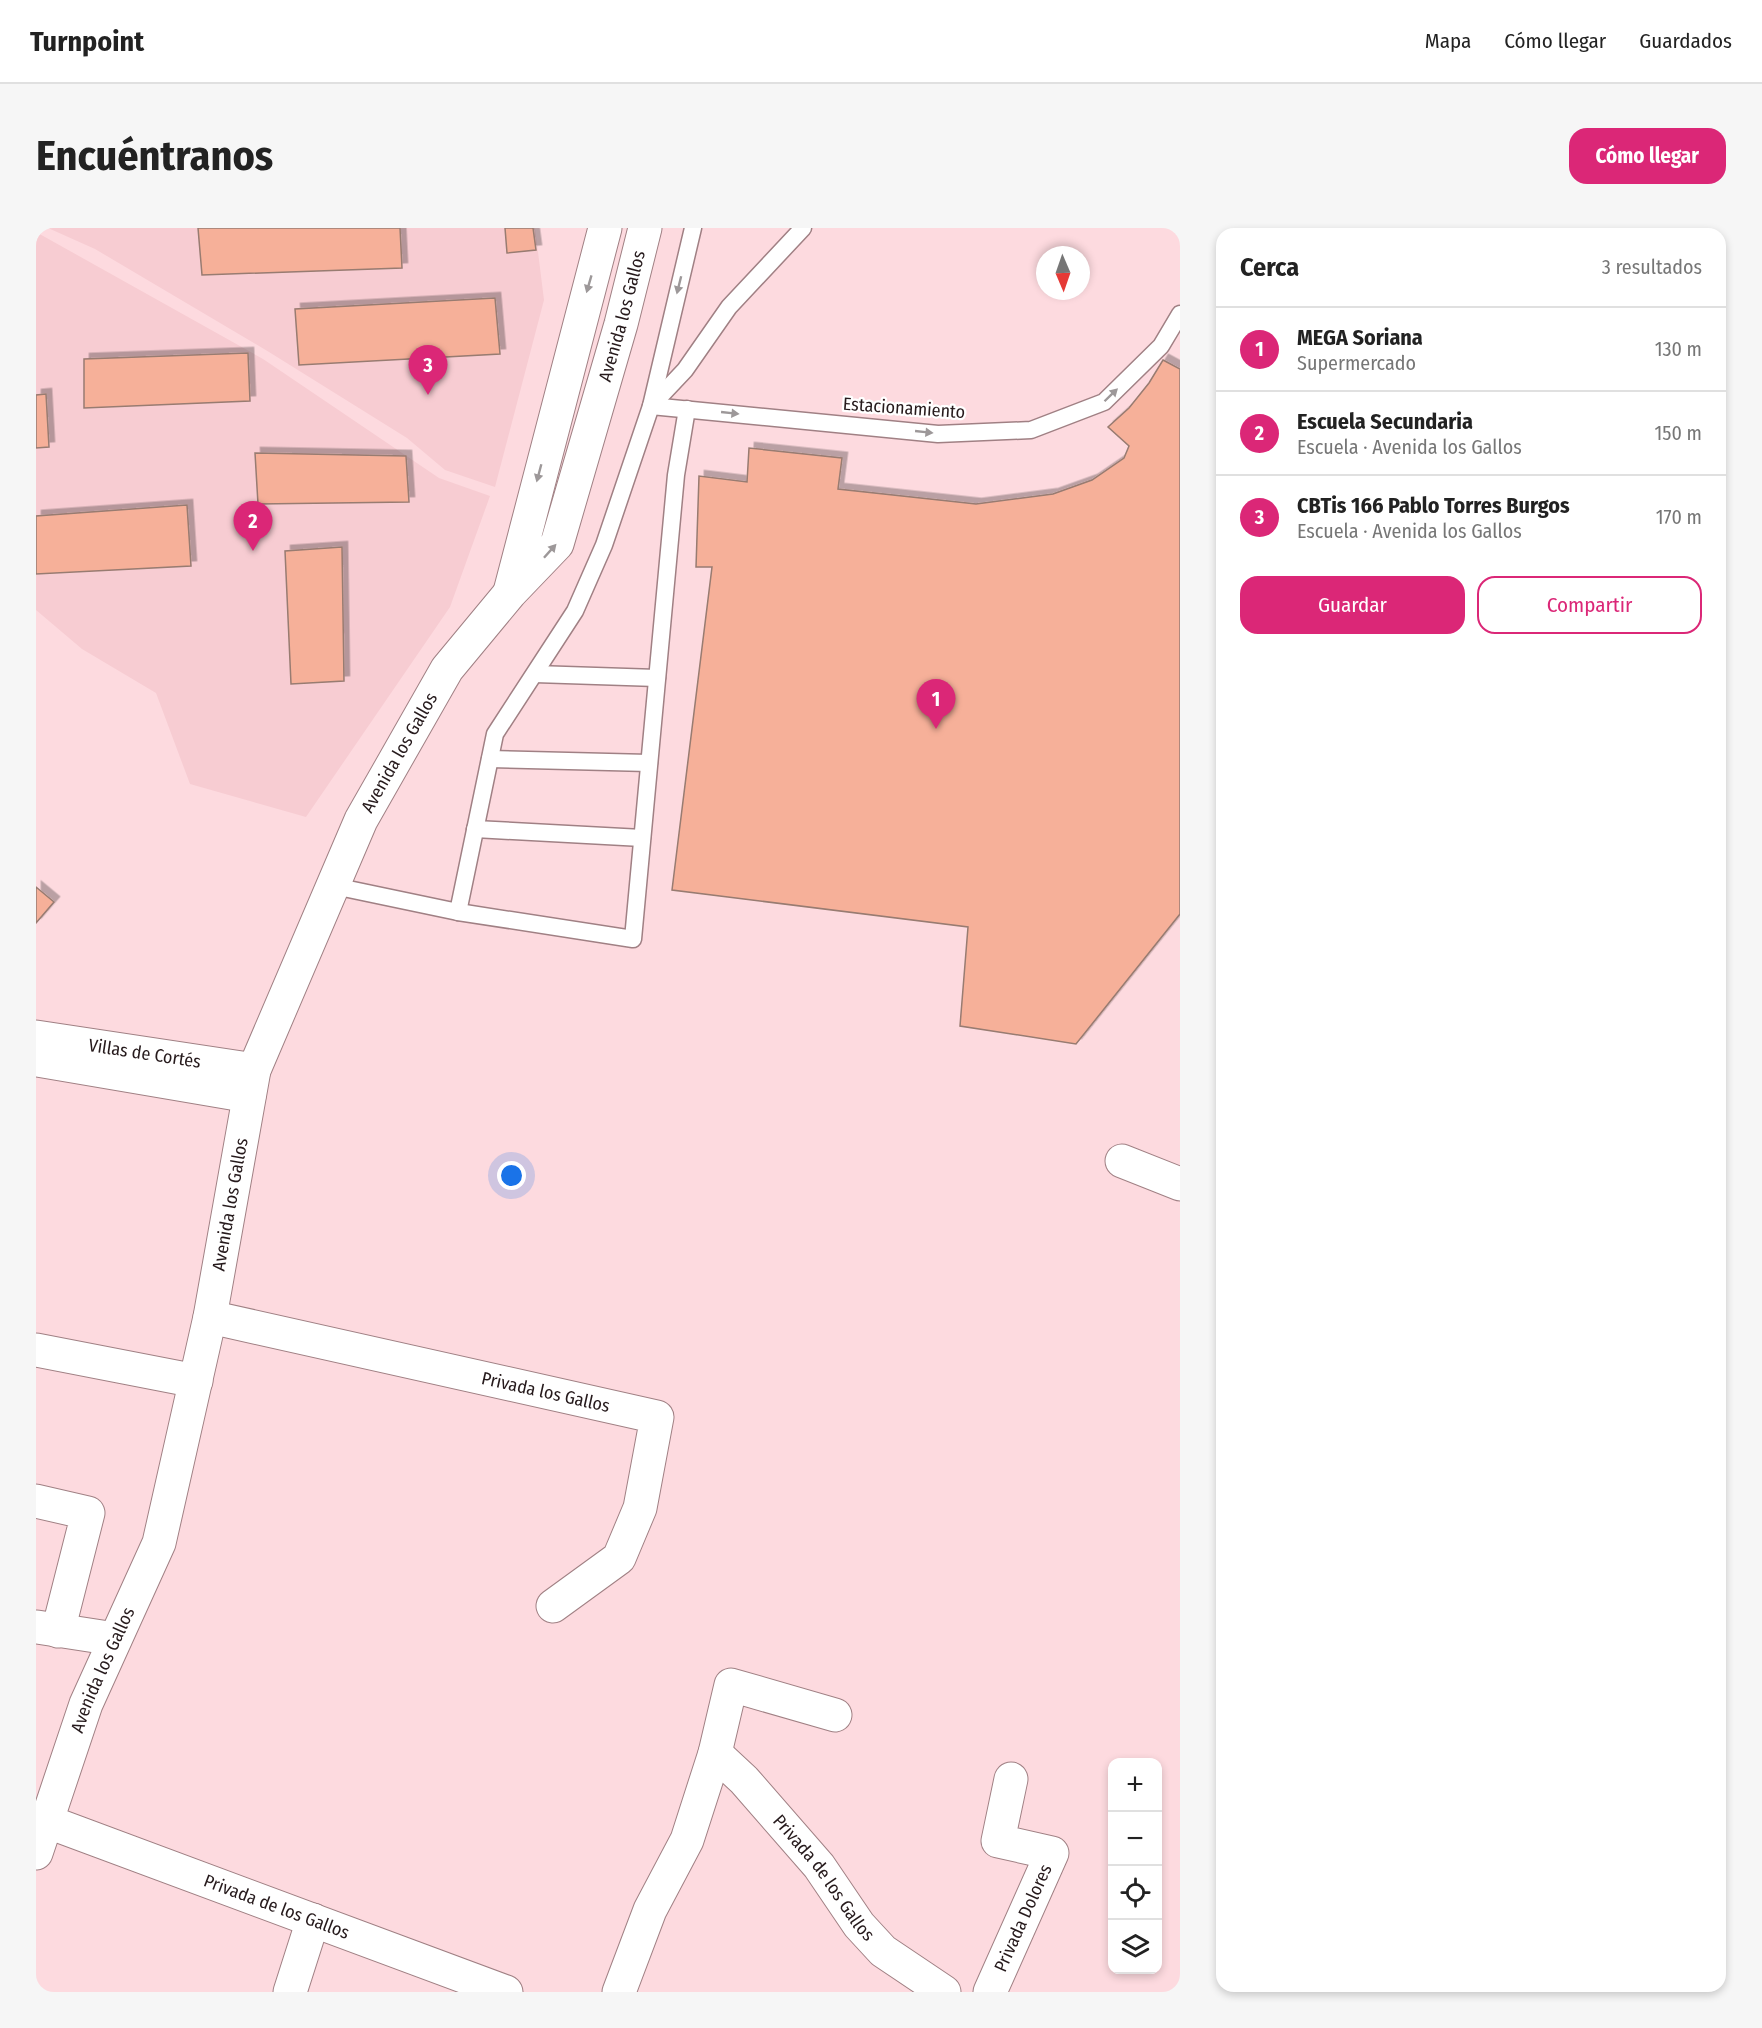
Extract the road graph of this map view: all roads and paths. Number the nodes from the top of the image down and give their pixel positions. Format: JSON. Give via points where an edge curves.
{"nodes":[{"id":1,"x":605,"y":228,"type":"edge"},
{"id":2,"x":645,"y":228,"type":"edge"},
{"id":3,"x":693,"y":228,"type":"edge"},
{"id":4,"x":803,"y":228,"type":"edge"},
{"id":5,"x":1180,"y":314,"type":"edge"},
{"id":6,"x":1173,"y":336,"type":"edge"},
{"id":7,"x":651,"y":406,"type":"junction"},
{"id":8,"x":687,"y":409,"type":"junction"},
{"id":9,"x":510,"y":593,"type":"junction"},
{"id":10,"x":535,"y":674,"type":"junction"},
{"id":11,"x":657,"y":678,"type":"junction"},
{"id":12,"x":490,"y":759,"type":"junction"},
{"id":13,"x":649,"y":763,"type":"junction"},
{"id":14,"x":475,"y":829,"type":"junction"},
{"id":15,"x":642,"y":838,"type":"junction"},
{"id":16,"x":333,"y":886,"type":"junction"},
{"id":17,"x":458,"y":912,"type":"junction"},
{"id":18,"x":36,"y":1037,"type":"edge"},
{"id":19,"x":36,"y":1059,"type":"edge"},
{"id":20,"x":252,"y":1083,"type":"junction"},
{"id":21,"x":1122,"y":1161,"type":"dead end"},
{"id":22,"x":1180,"y":1184,"type":"edge"},
{"id":23,"x":210,"y":1317,"type":"junction"},
{"id":24,"x":36,"y":1350,"type":"edge"},
{"id":25,"x":196,"y":1381,"type":"junction"},
{"id":26,"x":36,"y":1501,"type":"edge"},
{"id":27,"x":553,"y":1606,"type":"dead end"},
{"id":28,"x":47,"y":1629,"type":"edge"},
{"id":29,"x":115,"y":1639,"type":"junction"},
{"id":30,"x":835,"y":1715,"type":"dead end"},
{"id":31,"x":715,"y":1753,"type":"junction"},
{"id":32,"x":1011,"y":1779,"type":"dead end"},
{"id":33,"x":46,"y":1821,"type":"junction"},
{"id":34,"x":36,"y":1853,"type":"edge"},
{"id":35,"x":313,"y":1920,"type":"junction"},
{"id":36,"x":290,"y":1992,"type":"edge"},
{"id":37,"x":506,"y":1992,"type":"edge"},
{"id":38,"x":619,"y":1992,"type":"edge"},
{"id":39,"x":944,"y":1992,"type":"edge"},
{"id":40,"x":990,"y":1992,"type":"edge"}],
"edges":[{"from":1,"to":9,"type":"street","name":"Avenida los Gallos","one_way":true},
{"from":9,"to":2,"type":"street","name":"Avenida los Gallos","one_way":true,"via":[[557,544]]},
{"from":3,"to":7,"type":"lane","one_way":true},
{"from":4,"to":7,"type":"lane","via":[[729,307],[685,370]]},
{"from":5,"to":6,"type":"lane","name":"Estacionamiento"},
{"from":8,"to":6,"type":"lane","name":"Estacionamiento","one_way":true,"via":[[938,434],[1031,430],[1104,402]]},
{"from":7,"to":8,"type":"lane","name":"Estacionamiento"},
{"from":7,"to":10,"type":"lane","via":[[599,556],[575,611]]},
{"from":8,"to":11,"type":"lane","via":[[676,475]]},
{"from":9,"to":16,"type":"street","name":"Avenida los Gallos","via":[[447,669],[361,820]]},
{"from":10,"to":11,"type":"lane"},
{"from":10,"to":12,"type":"lane","via":[[495,734]]},
{"from":11,"to":13,"type":"lane"},
{"from":12,"to":13,"type":"lane"},
{"from":12,"to":14,"type":"lane"},
{"from":13,"to":15,"type":"lane"},
{"from":14,"to":15,"type":"lane"},
{"from":14,"to":17,"type":"lane"},
{"from":15,"to":17,"type":"lane","via":[[633,939]]},
{"from":16,"to":17,"type":"lane"},
{"from":16,"to":20,"type":"street","name":"Avenida los Gallos"},
{"from":18,"to":20,"type":"street","name":"Villas de Cortés"},
{"from":19,"to":20,"type":"street"},
{"from":20,"to":23,"type":"street","name":"Avenida los Gallos"},
{"from":21,"to":22,"type":"street"},
{"from":23,"to":25,"type":"street","name":"Avenida los Gallos"},
{"from":23,"to":27,"type":"street","name":"Privada los Gallos","via":[[657,1417],[640,1508],[619,1558]]},
{"from":24,"to":25,"type":"street"},
{"from":25,"to":29,"type":"street","name":"Avenida los Gallos","via":[[159,1543]]},
{"from":26,"to":28,"type":"street","via":[[88,1513]]},
{"from":28,"to":29,"type":"street"},
{"from":29,"to":33,"type":"street","name":"Avenida los Gallos","via":[[86,1704]]},
{"from":30,"to":31,"type":"street","via":[[731,1685]]},
{"from":31,"to":38,"type":"street","via":[[687,1840],[650,1911]]},
{"from":31,"to":39,"type":"street","name":"Privada de los Gallos","via":[[744,1780],[819,1866],[859,1925],[884,1951]]},
{"from":32,"to":40,"type":"street","name":"Privada Dolores","via":[[998,1841],[1052,1853]]},
{"from":33,"to":34,"type":"street","name":"Avenida los Gallos"},
{"from":33,"to":35,"type":"street","name":"Privada de los Gallos"},
{"from":35,"to":36,"type":"street"},
{"from":35,"to":37,"type":"street","name":"Privada de los Gallos"}]}
